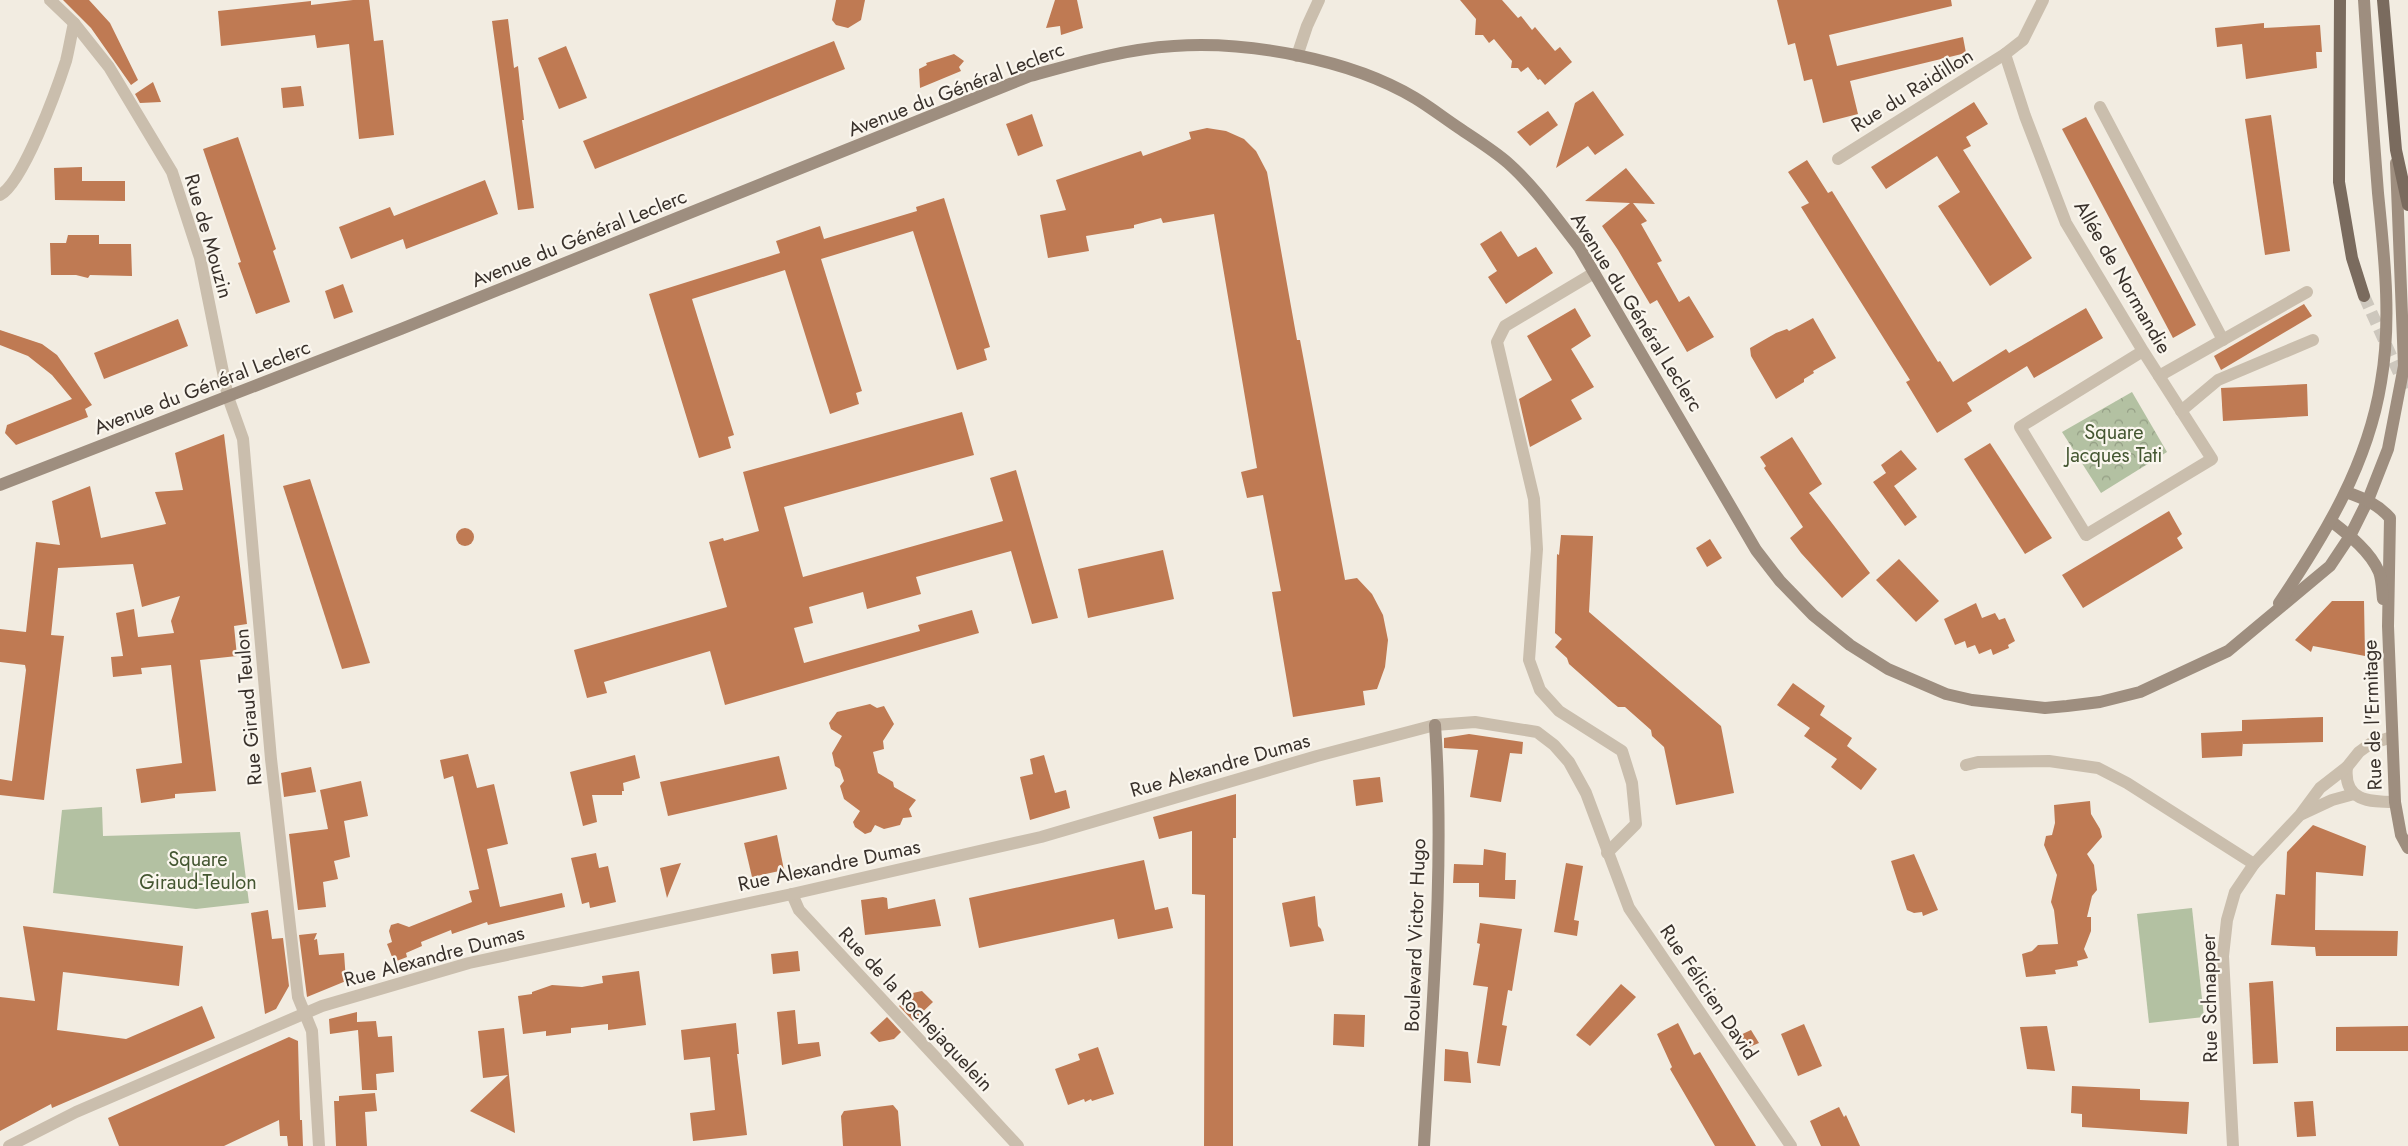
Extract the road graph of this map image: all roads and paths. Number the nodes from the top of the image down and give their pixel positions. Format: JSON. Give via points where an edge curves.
{"nodes":[{"id":1,"x":50,"y":0,"type":"edge"},
{"id":2,"x":1319,"y":0,"type":"edge"},
{"id":3,"x":2043,"y":0,"type":"edge"},
{"id":4,"x":2340,"y":0,"type":"edge"},
{"id":5,"x":2364,"y":0,"type":"edge"},
{"id":6,"x":2383,"y":0,"type":"edge"},
{"id":7,"x":74,"y":23,"type":"junction"},
{"id":8,"x":2005,"y":54,"type":"junction"},
{"id":9,"x":1297,"y":56,"type":"junction"},
{"id":10,"x":2100,"y":108,"type":"dead end"},
{"id":11,"x":2396,"y":150,"type":"junction"},
{"id":12,"x":1838,"y":159,"type":"dead end"},
{"id":13,"x":0,"y":195,"type":"edge"},
{"id":14,"x":2408,"y":205,"type":"edge"},
{"id":15,"x":1594,"y":273,"type":"junction"},
{"id":16,"x":2307,"y":292,"type":"dead end"},
{"id":17,"x":2364,"y":296,"type":"tunnel mouth"},
{"id":18,"x":2223,"y":340,"type":"junction"},
{"id":19,"x":2313,"y":340,"type":"dead end"},
{"id":20,"x":2143,"y":351,"type":"junction"},
{"id":21,"x":2159,"y":376,"type":"junction"},
{"id":22,"x":228,"y":397,"type":"junction"},
{"id":23,"x":2181,"y":411,"type":"junction"},
{"id":24,"x":0,"y":485,"type":"edge"},
{"id":25,"x":2346,"y":492,"type":"junction"},
{"id":26,"x":2368,"y":500,"type":"junction"},
{"id":27,"x":2332,"y":521,"type":"junction"},
{"id":28,"x":2350,"y":536,"type":"junction"},
{"id":29,"x":2269,"y":618,"type":"junction"},
{"id":30,"x":2388,"y":626,"type":"junction"},
{"id":31,"x":1435,"y":725,"type":"junction"},
{"id":32,"x":2392,"y":737,"type":"junction"},
{"id":33,"x":1966,"y":765,"type":"dead end"},
{"id":34,"x":2347,"y":767,"type":"junction"},
{"id":35,"x":2354,"y":794,"type":"junction"},
{"id":36,"x":2395,"y":802,"type":"junction"},
{"id":37,"x":2300,"y":815,"type":"junction"},
{"id":38,"x":2408,"y":848,"type":"edge"},
{"id":39,"x":1607,"y":853,"type":"junction"},
{"id":40,"x":2254,"y":864,"type":"junction"},
{"id":41,"x":792,"y":894,"type":"junction"},
{"id":42,"x":305,"y":1014,"type":"junction"},
{"id":43,"x":10,"y":1146,"type":"edge"},
{"id":44,"x":319,"y":1146,"type":"edge"},
{"id":45,"x":1018,"y":1146,"type":"edge"},
{"id":46,"x":1424,"y":1146,"type":"edge"},
{"id":47,"x":1791,"y":1146,"type":"edge"},
{"id":48,"x":2233,"y":1146,"type":"edge"}],
"edges":[{"from":1,"to":7,"type":"street","name":"Rue de Mouzin"},
{"from":2,"to":9,"type":"street","via":[[1306,26]]},
{"from":3,"to":8,"type":"street","via":[[2023,40]]},
{"from":4,"to":17,"type":"main road","via":[[2339,182],[2352,258]]},
{"from":5,"to":25,"type":"main road","via":[[2382,240],[2385,351],[2367,438]]},
{"from":6,"to":11,"type":"main road"},
{"from":7,"to":13,"type":"street","via":[[66,61],[20,174],[9,190]]},
{"from":7,"to":22,"type":"street","name":"Rue de Mouzin","via":[[109,67],[172,172],[200,258]]},
{"from":8,"to":12,"type":"street","name":"Rue du Raidillon"},
{"from":8,"to":20,"type":"street","name":"Allée de Normandie","via":[[2066,223]]},
{"from":9,"to":15,"type":"main road","name":"Avenue du Général Leclerc","via":[[1321,60],[1414,98],[1480,143],[1508,164],[1547,207],[1579,247]]},
{"from":9,"to":22,"type":"main road","name":"Avenue du Général Leclerc","via":[[1244,47],[1171,46],[1087,60],[1030,76]]},
{"from":10,"to":18,"type":"street"},
{"from":11,"to":14,"type":"main road"},
{"from":11,"to":26,"type":"main road","name":"Avenue du Général Leclerc","via":[[2404,366],[2388,449]]},
{"from":15,"to":29,"type":"main road","name":"Avenue du Général Leclerc","via":[[1768,566],[1813,615],[1850,645],[1888,669],[1946,694],[1972,700],[2045,708],[2100,702],[2140,692],[2228,651]]},
{"from":15,"to":39,"type":"street","via":[[1505,326],[1497,342],[1534,500],[1537,548],[1529,660],[1540,690],[1559,711],[1622,752],[1632,783],[1636,824]]},
{"from":16,"to":18,"type":"street"},
{"from":18,"to":21,"type":"street"},
{"from":19,"to":23,"type":"street","via":[[2218,380]]},
{"from":20,"to":21,"type":"street","name":"Allée de Normandie"},
{"from":20,"to":23,"type":"street","name":"Allée de Normandie","via":[[2020,427],[2086,535],[2212,459]]},
{"from":21,"to":23,"type":"street","name":"Allée de Normandie"},
{"from":22,"to":24,"type":"main road","name":"Avenue du Général Leclerc"},
{"from":22,"to":42,"type":"street","name":"Rue Giraud Teulon","via":[[243,438],[271,759],[298,992]]},
{"from":25,"to":26,"type":"main road"},
{"from":25,"to":27,"type":"main road"},
{"from":26,"to":28,"type":"main road","name":"Avenue du Général Leclerc"},
{"from":26,"to":30,"type":"main road","name":"Rue de l'Ermitage","via":[[2383,509],[2390,518]]},
{"from":27,"to":28,"type":"main road","name":"Rue de l'Ermitage"},
{"from":27,"to":29,"type":"main road"},
{"from":28,"to":29,"type":"main road","name":"Avenue du Général Leclerc","via":[[2330,566]]},
{"from":28,"to":30,"type":"main road","name":"Rue de l'Ermitage","via":[[2379,573]]},
{"from":30,"to":32,"type":"main road","name":"Rue de l'Ermitage"},
{"from":31,"to":39,"type":"street","name":"Rue Alexandre Dumas","via":[[1475,722],[1537,732],[1569,762],[1586,793]]},
{"from":31,"to":41,"type":"street","name":"Rue Alexandre Dumas","via":[[1041,837]]},
{"from":31,"to":46,"type":"main road","name":"Boulevard Victor Hugo","via":[[1438,833]]},
{"from":32,"to":34,"type":"street","name":"Rue Schnapper","via":[[2370,744]]},
{"from":32,"to":36,"type":"main road","name":"Rue de l'Ermitage"},
{"from":33,"to":40,"type":"street","via":[[2049,761],[2098,768]]},
{"from":34,"to":35,"type":"street","via":[[2348,786]]},
{"from":34,"to":37,"type":"street","name":"Rue Schnapper","via":[[2320,788]]},
{"from":35,"to":36,"type":"street","via":[[2374,802]]},
{"from":35,"to":37,"type":"street","name":"Rue Schnapper"},
{"from":36,"to":38,"type":"main road","name":"Rue de l'Ermitage","via":[[2400,830]]},
{"from":37,"to":40,"type":"street","name":"Rue Schnapper"},
{"from":39,"to":47,"type":"street","name":"Rue Félicien David","via":[[1630,908]]},
{"from":40,"to":48,"type":"street","name":"Rue Schnapper","via":[[2235,892],[2227,920],[2223,956]]},
{"from":41,"to":42,"type":"street","name":"Rue Alexandre Dumas","via":[[469,963],[322,1006]]},
{"from":41,"to":45,"type":"street","name":"Rue de la Rochejaquelein","via":[[799,910]]},
{"from":42,"to":43,"type":"street","name":"Rue Alexandre Dumas","via":[[76,1112]]},
{"from":42,"to":44,"type":"street","name":"Rue Giraud Teulon","via":[[312,1031]]}]}
